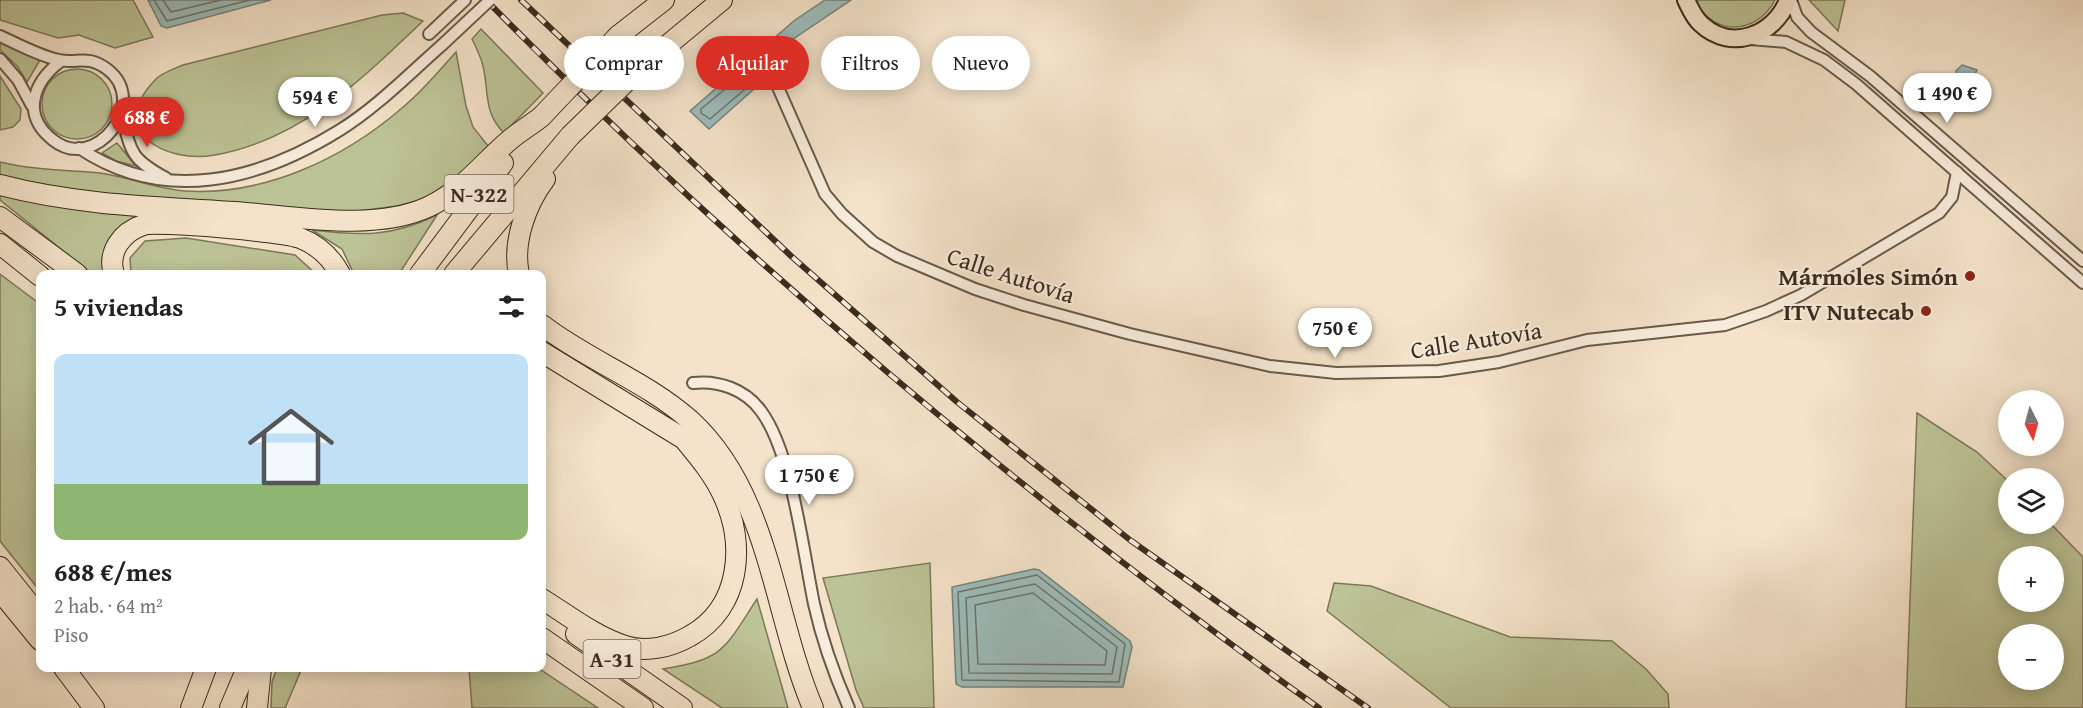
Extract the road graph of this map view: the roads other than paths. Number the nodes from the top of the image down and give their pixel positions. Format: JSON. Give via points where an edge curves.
{"nodes":[{"id":1,"x":465,"y":0,"type":"edge"},
{"id":2,"x":490,"y":0,"type":"edge"},
{"id":3,"x":664,"y":0,"type":"edge"},
{"id":4,"x":722,"y":0,"type":"edge"},
{"id":5,"x":1685,"y":0,"type":"edge"},
{"id":6,"x":1790,"y":0,"type":"edge"},
{"id":7,"x":429,"y":34,"type":"dead end"},
{"id":8,"x":0,"y":36,"type":"edge"},
{"id":9,"x":1741,"y":38,"type":"junction"},
{"id":10,"x":0,"y":59,"type":"edge"},
{"id":11,"x":61,"y":61,"type":"junction"},
{"id":12,"x":779,"y":90,"type":"edge"},
{"id":13,"x":33,"y":109,"type":"junction"},
{"id":14,"x":122,"y":115,"type":"junction"},
{"id":15,"x":542,"y":117,"type":"junction"},
{"id":16,"x":570,"y":136,"type":"junction"},
{"id":17,"x":79,"y":148,"type":"junction"},
{"id":18,"x":1958,"y":172,"type":"junction"},
{"id":19,"x":168,"y":181,"type":"junction"},
{"id":20,"x":0,"y":184,"type":"edge"},
{"id":21,"x":0,"y":217,"type":"edge"},
{"id":22,"x":0,"y":244,"type":"edge"},
{"id":23,"x":2083,"y":261,"type":"edge"},
{"id":24,"x":72,"y":270,"type":"edge"},
{"id":25,"x":114,"y":270,"type":"edge"},
{"id":26,"x":338,"y":270,"type":"edge"},
{"id":27,"x":423,"y":270,"type":"edge"},
{"id":28,"x":457,"y":270,"type":"edge"},
{"id":29,"x":519,"y":270,"type":"edge"},
{"id":30,"x":36,"y":273,"type":"edge"},
{"id":31,"x":2083,"y":283,"type":"edge"},
{"id":32,"x":546,"y":328,"type":"edge"},
{"id":33,"x":546,"y":354,"type":"edge"},
{"id":34,"x":693,"y":383,"type":"dead end"},
{"id":35,"x":0,"y":567,"type":"edge"},
{"id":36,"x":0,"y":591,"type":"edge"},
{"id":37,"x":546,"y":601,"type":"edge"},
{"id":38,"x":36,"y":612,"type":"edge"},
{"id":39,"x":546,"y":613,"type":"edge"},
{"id":40,"x":36,"y":635,"type":"edge"},
{"id":41,"x":546,"y":641,"type":"edge"},
{"id":42,"x":67,"y":672,"type":"edge"},
{"id":43,"x":204,"y":672,"type":"edge"},
{"id":44,"x":244,"y":672,"type":"edge"},
{"id":45,"x":261,"y":672,"type":"edge"},
{"id":46,"x":94,"y":708,"type":"edge"},
{"id":47,"x":191,"y":708,"type":"edge"},
{"id":48,"x":230,"y":708,"type":"edge"},
{"id":49,"x":257,"y":708,"type":"edge"},
{"id":50,"x":643,"y":708,"type":"edge"},
{"id":51,"x":682,"y":708,"type":"edge"},
{"id":52,"x":813,"y":708,"type":"edge"},
{"id":53,"x":849,"y":708,"type":"edge"}],
"edges":[{"from":1,"to":7,"type":"street"},
{"from":2,"to":19,"type":"street","bridge":true,"via":[[392,90],[342,129],[299,154],[263,169],[224,178]]},
{"from":3,"to":15,"type":"highway","number":"N-322","bridge":true,"via":[[618,36]]},
{"from":4,"to":16,"type":"highway","number":"N-322","bridge":true,"via":[[640,68]]},
{"from":5,"to":9,"type":"main road","via":[[1699,22],[1713,33]]},
{"from":6,"to":9,"type":"main road","via":[[1766,30]]},
{"from":6,"to":23,"type":"street","via":[[1797,17],[1811,32],[1870,76]]},
{"from":8,"to":11,"type":"street"},
{"from":9,"to":18,"type":"street","via":[[1786,42],[1824,60]]},
{"from":10,"to":13,"type":"street","via":[[18,80]]},
{"from":11,"to":13,"type":"street","via":[[45,73],[35,92]]},
{"from":11,"to":14,"type":"street","via":[[90,60],[108,70],[118,83]]},
{"from":12,"to":18,"type":"street","name":"Calle Autovía","via":[[825,194],[873,242],[897,256],[1004,298],[1130,334],[1270,366],[1336,373],[1439,371],[1499,362],[1587,340],[1725,325],[1801,295],[1939,213],[1952,197]]},
{"from":13,"to":17,"type":"street","via":[[40,128],[54,141]]},
{"from":14,"to":17,"type":"street","via":[[109,136],[93,146]]},
{"from":14,"to":19,"type":"street","via":[[130,150],[142,165]]},
{"from":15,"to":20,"type":"highway","via":[[511,139],[457,190],[428,208],[389,219],[349,220],[126,204],[29,192]]},
{"from":15,"to":27,"type":"highway","number":"N-322"},
{"from":16,"to":28,"type":"highway","number":"N-322"},
{"from":16,"to":29,"type":"highway","via":[[563,155],[540,186],[523,220]]},
{"from":17,"to":19,"type":"street","via":[[99,162],[131,175]]},
{"from":18,"to":31,"type":"street"},
{"from":21,"to":24,"type":"highway"},
{"from":22,"to":30,"type":"highway"},
{"from":25,"to":26,"type":"highway","via":[[114,250],[123,235],[145,224],[300,238],[321,249]]},
{"from":32,"to":52,"type":"highway","via":[[566,344],[633,378],[673,406],[728,465],[750,508],[792,652]]},
{"from":33,"to":37,"type":"highway","via":[[684,439],[723,495],[736,562],[734,584],[721,609],[700,630],[679,642],[652,649],[626,647],[594,632]]},
{"from":34,"to":53,"type":"street","via":[[712,381],[735,390],[760,409],[770,424],[789,484],[828,657]]},
{"from":35,"to":38,"type":"highway"},
{"from":36,"to":40,"type":"highway"},
{"from":39,"to":51,"type":"highway","number":"A-31"},
{"from":41,"to":50,"type":"highway","number":"A-31"},
{"from":42,"to":46,"type":"highway"},
{"from":43,"to":47,"type":"highway"},
{"from":44,"to":48,"type":"highway"},
{"from":45,"to":49,"type":"highway"}]}
